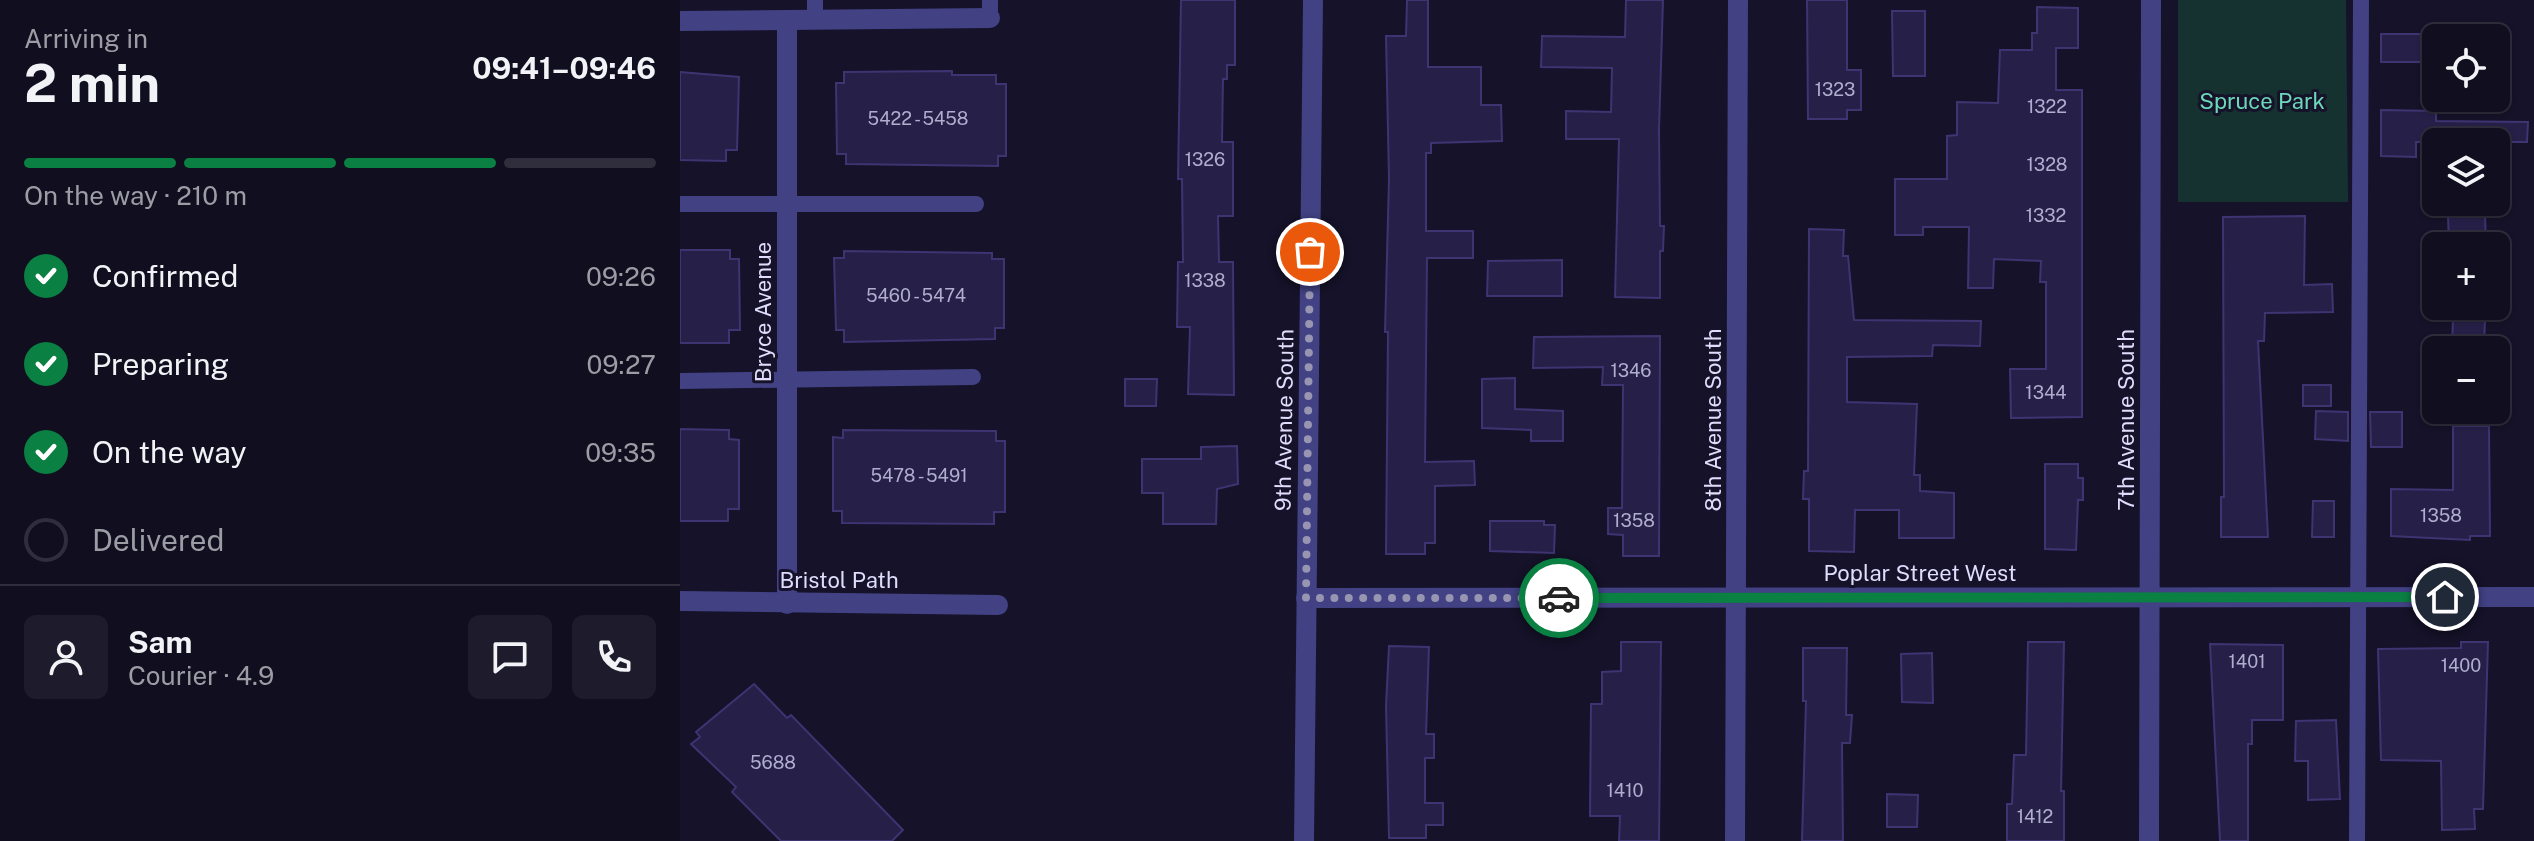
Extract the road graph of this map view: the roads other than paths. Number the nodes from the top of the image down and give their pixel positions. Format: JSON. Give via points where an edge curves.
{"nodes":[{"id":1,"x":1313,"y":0,"type":"edge"},
{"id":2,"x":1738,"y":0,"type":"edge"},
{"id":3,"x":2151,"y":0,"type":"edge"},
{"id":4,"x":2361,"y":0,"type":"edge"},
{"id":5,"x":990,"y":9,"type":"edge"},
{"id":6,"x":815,"y":10,"type":"edge"},
{"id":7,"x":680,"y":21,"type":"edge"},
{"id":8,"x":787,"y":21,"type":"junction"},
{"id":9,"x":787,"y":203,"type":"junction"},
{"id":10,"x":680,"y":204,"type":"edge"},
{"id":11,"x":976,"y":204,"type":"dead end"},
{"id":12,"x":973,"y":377,"type":"dead end"},
{"id":13,"x":680,"y":381,"type":"edge"},
{"id":14,"x":787,"y":381,"type":"junction"},
{"id":15,"x":2150,"y":596,"type":"junction"},
{"id":16,"x":2356,"y":597,"type":"junction"},
{"id":17,"x":2534,"y":597,"type":"edge"},
{"id":18,"x":1306,"y":598,"type":"junction"},
{"id":19,"x":1737,"y":598,"type":"junction"},
{"id":20,"x":680,"y":601,"type":"edge"},
{"id":21,"x":787,"y":604,"type":"junction"},
{"id":22,"x":998,"y":605,"type":"dead end"},
{"id":23,"x":1304,"y":841,"type":"edge"},
{"id":24,"x":1735,"y":841,"type":"edge"},
{"id":25,"x":2149,"y":841,"type":"edge"},
{"id":26,"x":2357,"y":841,"type":"edge"}],
"edges":[{"from":1,"to":18,"type":"street","name":"9th Avenue South"},
{"from":2,"to":19,"type":"street","name":"8th Avenue South"},
{"from":3,"to":15,"type":"street","name":"7th Avenue South"},
{"from":4,"to":16,"type":"lane"},
{"from":5,"to":6,"type":"street"},
{"from":6,"to":8,"type":"street"},
{"from":7,"to":8,"type":"street"},
{"from":8,"to":9,"type":"street","name":"Bryce Avenue"},
{"from":9,"to":10,"type":"lane"},
{"from":9,"to":11,"type":"lane"},
{"from":9,"to":14,"type":"street","name":"Bryce Avenue"},
{"from":12,"to":14,"type":"lane"},
{"from":13,"to":14,"type":"lane"},
{"from":14,"to":21,"type":"street","name":"Bryce Avenue"},
{"from":15,"to":16,"type":"street","name":"Poplar Street West"},
{"from":15,"to":19,"type":"street","name":"Poplar Street West"},
{"from":15,"to":25,"type":"street","name":"7th Avenue South"},
{"from":16,"to":17,"type":"street","name":"Poplar Street West"},
{"from":16,"to":26,"type":"lane"},
{"from":18,"to":19,"type":"street","name":"Poplar Street West"},
{"from":18,"to":23,"type":"street","name":"9th Avenue South"},
{"from":19,"to":24,"type":"street","name":"8th Avenue South"},
{"from":20,"to":21,"type":"street","name":"Bristol Path"},
{"from":21,"to":22,"type":"street","name":"Bristol Path"}]}
